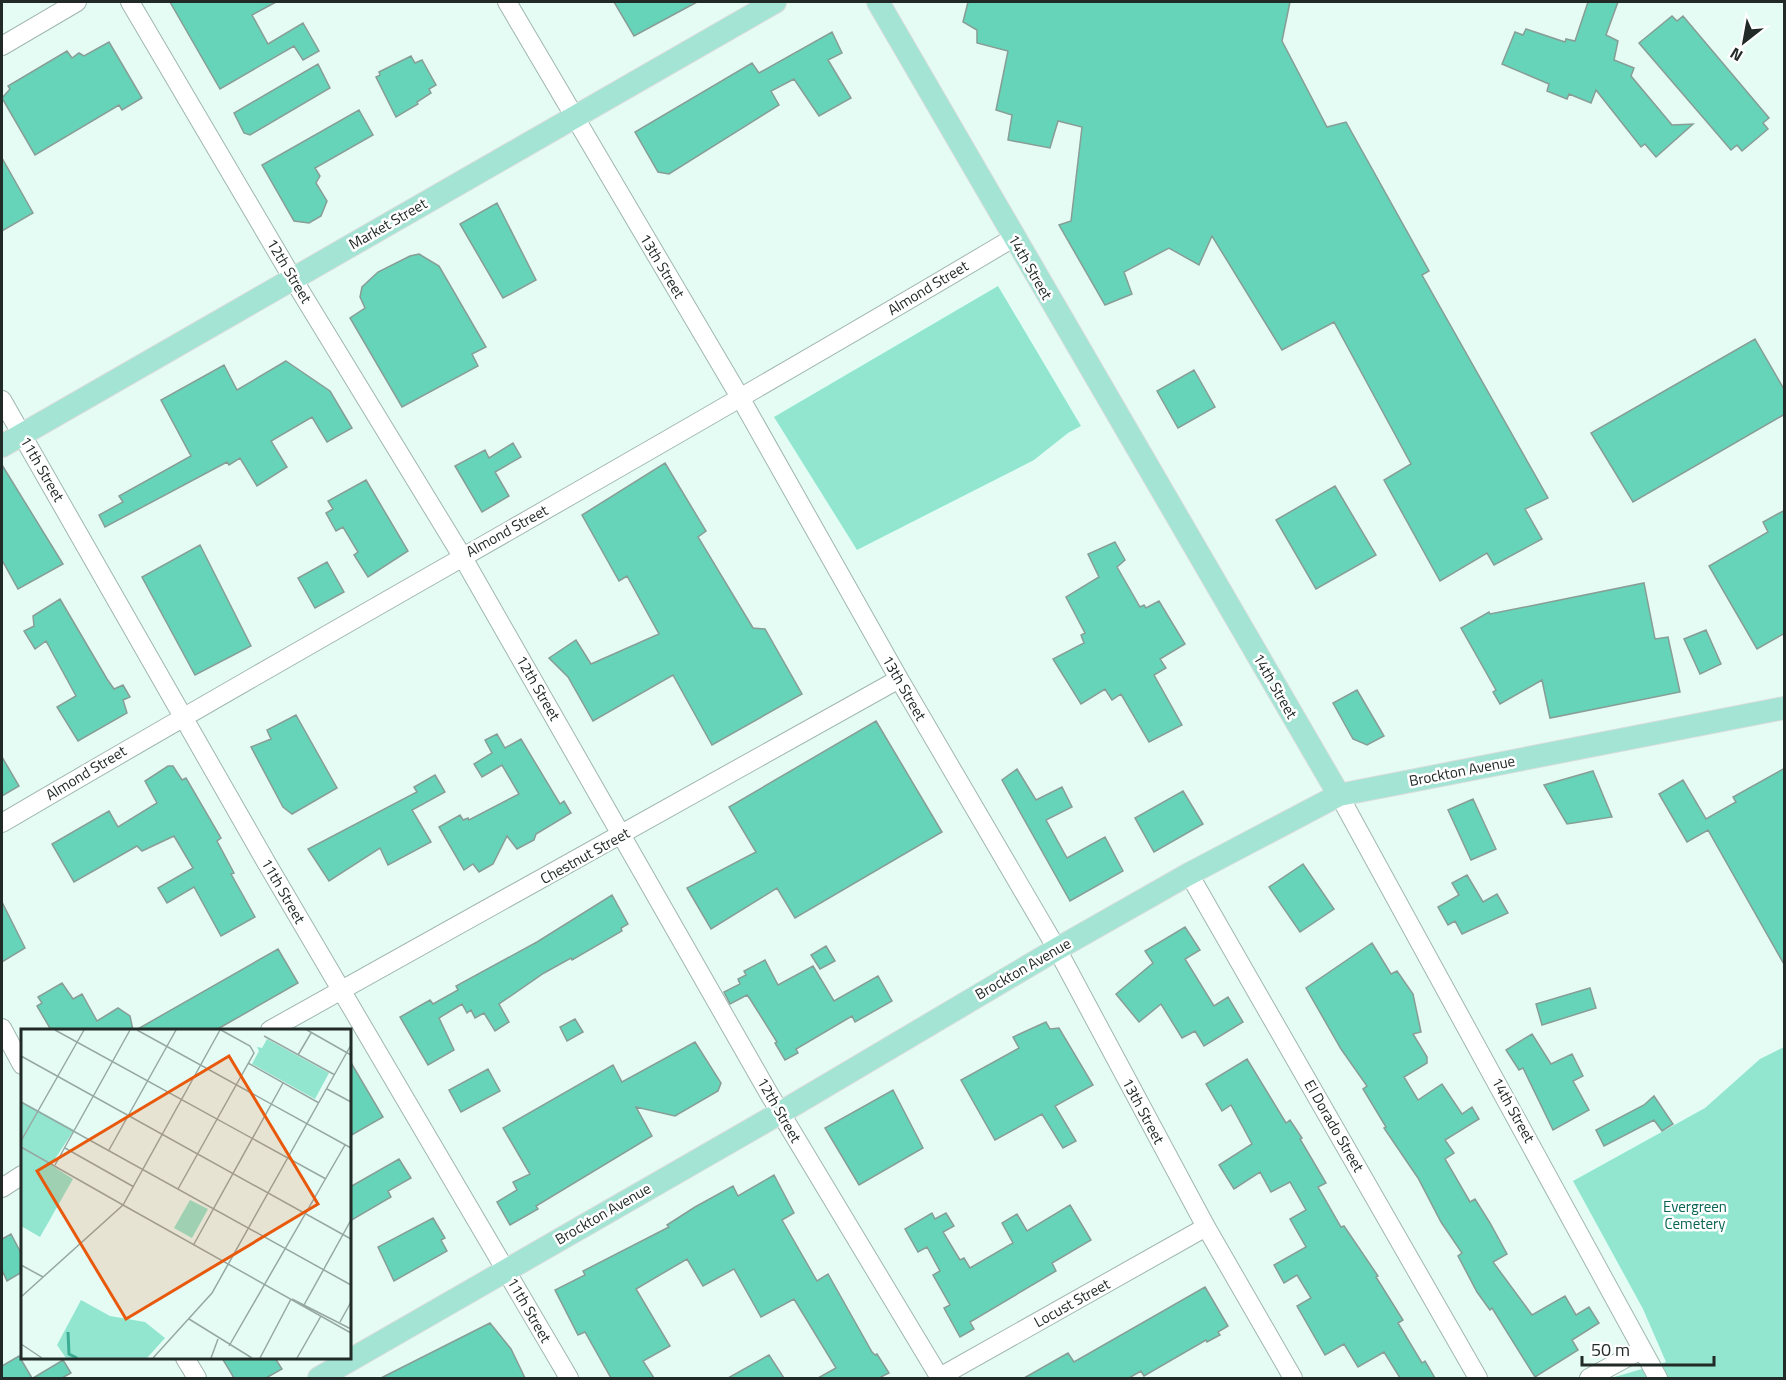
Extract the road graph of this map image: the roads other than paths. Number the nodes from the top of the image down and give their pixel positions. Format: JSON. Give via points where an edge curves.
{"nodes":[{"id":1,"x":77,"y":2,"type":"edge"},
{"id":2,"x":130,"y":2,"type":"edge"},
{"id":3,"x":507,"y":2,"type":"edge"},
{"id":4,"x":775,"y":2,"type":"edge"},
{"id":5,"x":878,"y":2,"type":"edge"},
{"id":6,"x":2,"y":45,"type":"edge"},
{"id":7,"x":573,"y":117,"type":"junction"},
{"id":8,"x":1013,"y":238,"type":"junction"},
{"id":9,"x":293,"y":279,"type":"junction"},
{"id":10,"x":741,"y":399,"type":"junction"},
{"id":11,"x":2,"y":400,"type":"edge"},
{"id":12,"x":21,"y":434,"type":"junction"},
{"id":13,"x":2,"y":446,"type":"edge"},
{"id":14,"x":462,"y":556,"type":"junction"},
{"id":15,"x":899,"y":679,"type":"junction"},
{"id":16,"x":1785,"y":708,"type":"edge"},
{"id":17,"x":184,"y":715,"type":"junction"},
{"id":18,"x":1339,"y":795,"type":"junction"},
{"id":19,"x":2,"y":823,"type":"edge"},
{"id":20,"x":621,"y":836,"type":"junction"},
{"id":21,"x":1190,"y":874,"type":"junction"},
{"id":22,"x":1057,"y":949,"type":"junction"},
{"id":23,"x":341,"y":990,"type":"junction"},
{"id":24,"x":2,"y":1028,"type":"edge"},
{"id":25,"x":272,"y":1029,"type":"edge"},
{"id":26,"x":21,"y":1063,"type":"edge"},
{"id":27,"x":780,"y":1113,"type":"junction"},
{"id":28,"x":21,"y":1176,"type":"edge"},
{"id":29,"x":2,"y":1188,"type":"edge"},
{"id":30,"x":1206,"y":1227,"type":"junction"},
{"id":31,"x":505,"y":1270,"type":"junction"},
{"id":32,"x":1641,"y":1350,"type":"junction"},
{"id":33,"x":186,"y":1359,"type":"edge"},
{"id":34,"x":197,"y":1378,"type":"edge"},
{"id":35,"x":319,"y":1378,"type":"edge"},
{"id":36,"x":569,"y":1378,"type":"edge"},
{"id":37,"x":939,"y":1378,"type":"edge"},
{"id":38,"x":1293,"y":1378,"type":"edge"},
{"id":39,"x":1478,"y":1378,"type":"edge"},
{"id":40,"x":1589,"y":1378,"type":"edge"},
{"id":41,"x":1658,"y":1378,"type":"edge"}],
"edges":[{"from":1,"to":6,"type":"street"},
{"from":2,"to":9,"type":"street","name":"12th Street"},
{"from":3,"to":7,"type":"street","name":"13th Street"},
{"from":4,"to":7,"type":"main road","name":"Market Street"},
{"from":5,"to":8,"type":"main road","name":"14th Street"},
{"from":7,"to":9,"type":"main road","name":"Market Street"},
{"from":7,"to":10,"type":"street","name":"13th Street"},
{"from":8,"to":10,"type":"street","name":"Almond Street"},
{"from":8,"to":18,"type":"main road","name":"14th Street"},
{"from":9,"to":12,"type":"main road","name":"Market Street"},
{"from":9,"to":14,"type":"street","name":"12th Street"},
{"from":10,"to":14,"type":"street","name":"Almond Street"},
{"from":10,"to":15,"type":"street","name":"13th Street"},
{"from":11,"to":12,"type":"street","name":"11th Street"},
{"from":12,"to":13,"type":"main road","name":"Market Street"},
{"from":12,"to":17,"type":"street","name":"11th Street"},
{"from":14,"to":17,"type":"street","name":"Almond Street"},
{"from":14,"to":20,"type":"street","name":"12th Street"},
{"from":15,"to":20,"type":"street","name":"Chestnut Street"},
{"from":15,"to":22,"type":"street","name":"13th Street"},
{"from":16,"to":18,"type":"main road","name":"Brockton Avenue"},
{"from":17,"to":19,"type":"street","name":"Almond Street"},
{"from":17,"to":23,"type":"street","name":"11th Street"},
{"from":18,"to":21,"type":"main road","name":"Brockton Avenue"},
{"from":18,"to":32,"type":"street","name":"14th Street"},
{"from":20,"to":23,"type":"street","name":"Chestnut Street"},
{"from":20,"to":27,"type":"street","name":"12th Street"},
{"from":21,"to":22,"type":"main road","name":"Brockton Avenue"},
{"from":21,"to":39,"type":"street","name":"El Dorado Street"},
{"from":22,"to":27,"type":"main road","name":"Brockton Avenue"},
{"from":22,"to":30,"type":"street","name":"13th Street"},
{"from":23,"to":25,"type":"street","name":"Chestnut Street"},
{"from":23,"to":31,"type":"street","name":"11th Street"},
{"from":24,"to":26,"type":"street"},
{"from":27,"to":31,"type":"main road","name":"Brockton Avenue"},
{"from":27,"to":37,"type":"street","name":"12th Street"},
{"from":28,"to":29,"type":"street"},
{"from":30,"to":37,"type":"street","name":"Locust Street"},
{"from":30,"to":38,"type":"street","name":"13th Street"},
{"from":31,"to":35,"type":"main road","name":"Brockton Avenue"},
{"from":31,"to":36,"type":"street","name":"11th Street"},
{"from":32,"to":40,"type":"street"},
{"from":32,"to":41,"type":"street","name":"14th Street"},
{"from":33,"to":34,"type":"street"}]}
